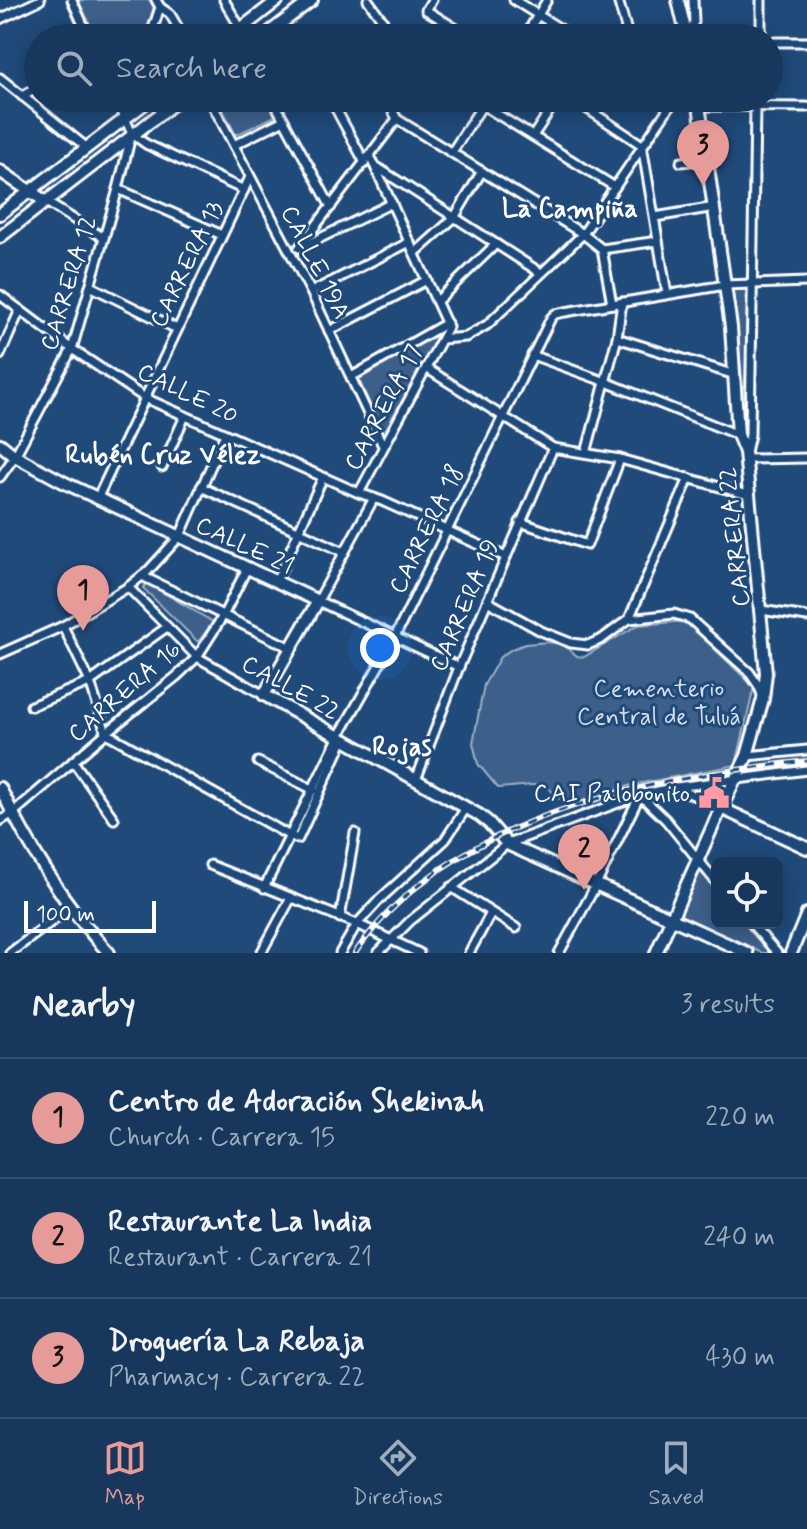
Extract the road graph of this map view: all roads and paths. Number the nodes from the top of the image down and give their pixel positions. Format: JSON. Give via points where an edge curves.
{"nodes":[{"id":1,"x":40,"y":0,"type":"edge"},
{"id":2,"x":72,"y":0,"type":"edge"},
{"id":3,"x":224,"y":0,"type":"edge"},
{"id":4,"x":278,"y":0,"type":"edge"},
{"id":5,"x":312,"y":0,"type":"edge"},
{"id":6,"x":368,"y":0,"type":"edge"},
{"id":7,"x":432,"y":0,"type":"edge"},
{"id":8,"x":514,"y":0,"type":"edge"},
{"id":9,"x":547,"y":0,"type":"edge"},
{"id":10,"x":618,"y":0,"type":"edge"},
{"id":11,"x":678,"y":0,"type":"edge"},
{"id":12,"x":693,"y":0,"type":"edge"},
{"id":13,"x":761,"y":0,"type":"edge"},
{"id":14,"x":158,"y":4,"type":"edge"},
{"id":15,"x":538,"y":15,"type":"junction"},
{"id":16,"x":0,"y":19,"type":"edge"},
{"id":17,"x":83,"y":24,"type":"edge"},
{"id":18,"x":153,"y":24,"type":"edge"},
{"id":19,"x":176,"y":24,"type":"edge"},
{"id":20,"x":238,"y":24,"type":"edge"},
{"id":21,"x":247,"y":24,"type":"edge"},
{"id":22,"x":280,"y":24,"type":"edge"},
{"id":23,"x":379,"y":24,"type":"edge"},
{"id":24,"x":448,"y":24,"type":"edge"},
{"id":25,"x":533,"y":24,"type":"edge"},
{"id":26,"x":552,"y":24,"type":"edge"},
{"id":27,"x":625,"y":24,"type":"edge"},
{"id":28,"x":684,"y":24,"type":"edge"},
{"id":29,"x":693,"y":24,"type":"edge"},
{"id":30,"x":761,"y":24,"type":"edge"},
{"id":31,"x":783,"y":42,"type":"edge"},
{"id":32,"x":807,"y":42,"type":"edge"},
{"id":33,"x":0,"y":78,"type":"edge"},
{"id":34,"x":22,"y":96,"type":"edge"},
{"id":35,"x":783,"y":107,"type":"edge"},
{"id":36,"x":807,"y":107,"type":"edge"},
{"id":37,"x":42,"y":112,"type":"edge"},
{"id":38,"x":122,"y":112,"type":"edge"},
{"id":39,"x":127,"y":112,"type":"edge"},
{"id":40,"x":134,"y":112,"type":"edge"},
{"id":41,"x":162,"y":112,"type":"edge"},
{"id":42,"x":216,"y":112,"type":"edge"},
{"id":43,"x":281,"y":112,"type":"edge"},
{"id":44,"x":339,"y":112,"type":"edge"},
{"id":45,"x":393,"y":112,"type":"edge"},
{"id":46,"x":478,"y":112,"type":"edge"},
{"id":47,"x":498,"y":112,"type":"edge"},
{"id":48,"x":549,"y":112,"type":"edge"},
{"id":49,"x":592,"y":112,"type":"edge"},
{"id":50,"x":664,"y":112,"type":"edge"},
{"id":51,"x":701,"y":112,"type":"edge"},
{"id":52,"x":755,"y":112,"type":"edge"},
{"id":53,"x":125,"y":119,"type":"junction"},
{"id":54,"x":397,"y":119,"type":"junction"},
{"id":55,"x":284,"y":120,"type":"junction"},
{"id":56,"x":132,"y":134,"type":"junction"},
{"id":57,"x":533,"y":136,"type":"junction"},
{"id":58,"x":234,"y":145,"type":"junction"},
{"id":59,"x":642,"y":145,"type":"junction"},
{"id":60,"x":86,"y":147,"type":"junction"},
{"id":61,"x":452,"y":152,"type":"junction"},
{"id":62,"x":368,"y":159,"type":"junction"},
{"id":63,"x":708,"y":159,"type":"junction"},
{"id":64,"x":681,"y":162,"type":"dead end"},
{"id":65,"x":375,"y":166,"type":"junction"},
{"id":66,"x":0,"y":171,"type":"edge"},
{"id":67,"x":482,"y":171,"type":"junction"},
{"id":68,"x":250,"y":177,"type":"junction"},
{"id":69,"x":615,"y":187,"type":"junction"},
{"id":70,"x":118,"y":189,"type":"junction"},
{"id":71,"x":244,"y":190,"type":"junction"},
{"id":72,"x":30,"y":192,"type":"junction"},
{"id":73,"x":46,"y":202,"type":"junction"},
{"id":74,"x":392,"y":203,"type":"junction"},
{"id":75,"x":331,"y":207,"type":"junction"},
{"id":76,"x":715,"y":207,"type":"junction"},
{"id":77,"x":0,"y":214,"type":"edge"},
{"id":78,"x":655,"y":217,"type":"junction"},
{"id":79,"x":454,"y":218,"type":"junction"},
{"id":80,"x":583,"y":234,"type":"junction"},
{"id":81,"x":222,"y":235,"type":"junction"},
{"id":82,"x":0,"y":237,"type":"edge"},
{"id":83,"x":104,"y":238,"type":"junction"},
{"id":84,"x":658,"y":241,"type":"junction"},
{"id":85,"x":410,"y":242,"type":"junction"},
{"id":86,"x":496,"y":244,"type":"junction"},
{"id":87,"x":299,"y":248,"type":"junction"},
{"id":88,"x":602,"y":249,"type":"junction"},
{"id":89,"x":415,"y":253,"type":"junction"},
{"id":90,"x":289,"y":254,"type":"junction"},
{"id":91,"x":541,"y":273,"type":"junction"},
{"id":92,"x":427,"y":280,"type":"junction"},
{"id":93,"x":753,"y":282,"type":"junction"},
{"id":94,"x":807,"y":282,"type":"edge"},
{"id":95,"x":725,"y":285,"type":"junction"},
{"id":96,"x":90,"y":286,"type":"junction"},
{"id":97,"x":311,"y":292,"type":"junction"},
{"id":98,"x":667,"y":294,"type":"junction"},
{"id":99,"x":2,"y":299,"type":"edge"},
{"id":100,"x":437,"y":301,"type":"junction"},
{"id":101,"x":622,"y":302,"type":"junction"},
{"id":102,"x":612,"y":304,"type":"junction"},
{"id":103,"x":20,"y":310,"type":"junction"},
{"id":104,"x":447,"y":325,"type":"junction"},
{"id":105,"x":177,"y":329,"type":"junction"},
{"id":106,"x":329,"y":331,"type":"junction"},
{"id":107,"x":617,"y":338,"type":"junction"},
{"id":108,"x":442,"y":339,"type":"junction"},
{"id":109,"x":72,"y":349,"type":"junction"},
{"id":110,"x":0,"y":355,"type":"edge"},
{"id":111,"x":532,"y":355,"type":"junction"},
{"id":112,"x":426,"y":368,"type":"junction"},
{"id":113,"x":735,"y":375,"type":"junction"},
{"id":114,"x":351,"y":377,"type":"junction"},
{"id":115,"x":606,"y":382,"type":"junction"},
{"id":116,"x":145,"y":398,"type":"junction"},
{"id":117,"x":185,"y":416,"type":"junction"},
{"id":118,"x":503,"y":417,"type":"junction"},
{"id":119,"x":225,"y":434,"type":"junction"},
{"id":120,"x":738,"y":435,"type":"junction"},
{"id":121,"x":0,"y":444,"type":"edge"},
{"id":122,"x":383,"y":446,"type":"junction"},
{"id":123,"x":553,"y":448,"type":"junction"},
{"id":124,"x":586,"y":453,"type":"junction"},
{"id":125,"x":15,"y":456,"type":"junction"},
{"id":126,"x":746,"y":456,"type":"junction"},
{"id":127,"x":807,"y":458,"type":"edge"},
{"id":128,"x":620,"y":459,"type":"junction"},
{"id":129,"x":162,"y":467,"type":"dead end"},
{"id":130,"x":0,"y":477,"type":"edge"},
{"id":131,"x":323,"y":477,"type":"junction"},
{"id":132,"x":689,"y":478,"type":"junction"},
{"id":133,"x":201,"y":487,"type":"junction"},
{"id":134,"x":359,"y":493,"type":"junction"},
{"id":135,"x":748,"y":495,"type":"junction"},
{"id":136,"x":374,"y":498,"type":"junction"},
{"id":137,"x":97,"y":499,"type":"junction"},
{"id":138,"x":520,"y":522,"type":"junction"},
{"id":139,"x":447,"y":529,"type":"junction"},
{"id":140,"x":300,"y":532,"type":"junction"},
{"id":141,"x":180,"y":536,"type":"junction"},
{"id":142,"x":344,"y":552,"type":"junction"},
{"id":143,"x":506,"y":557,"type":"junction"},
{"id":144,"x":247,"y":568,"type":"junction"},
{"id":145,"x":142,"y":576,"type":"junction"},
{"id":146,"x":276,"y":582,"type":"junction"},
{"id":147,"x":128,"y":587,"type":"junction"},
{"id":148,"x":318,"y":601,"type":"junction"},
{"id":149,"x":487,"y":601,"type":"junction"},
{"id":150,"x":761,"y":610,"type":"junction"},
{"id":151,"x":223,"y":616,"type":"junction"},
{"id":152,"x":807,"y":617,"type":"edge"},
{"id":153,"x":629,"y":619,"type":"junction"},
{"id":154,"x":63,"y":626,"type":"junction"},
{"id":155,"x":167,"y":627,"type":"junction"},
{"id":156,"x":395,"y":637,"type":"junction"},
{"id":157,"x":291,"y":648,"type":"junction"},
{"id":158,"x":0,"y":654,"type":"edge"},
{"id":159,"x":197,"y":657,"type":"junction"},
{"id":160,"x":459,"y":667,"type":"junction"},
{"id":161,"x":90,"y":682,"type":"junction"},
{"id":162,"x":264,"y":695,"type":"junction"},
{"id":163,"x":763,"y":699,"type":"junction"},
{"id":164,"x":31,"y":706,"type":"dead end"},
{"id":165,"x":106,"y":733,"type":"junction"},
{"id":166,"x":342,"y":740,"type":"junction"},
{"id":167,"x":807,"y":750,"type":"edge"},
{"id":168,"x":747,"y":756,"type":"junction"},
{"id":169,"x":73,"y":761,"type":"junction"},
{"id":170,"x":258,"y":762,"type":"dead end"},
{"id":171,"x":807,"y":770,"type":"edge"},
{"id":172,"x":736,"y":779,"type":"junction"},
{"id":173,"x":416,"y":780,"type":"junction"},
{"id":174,"x":676,"y":787,"type":"junction"},
{"id":175,"x":0,"y":788,"type":"edge"},
{"id":176,"x":314,"y":790,"type":"junction"},
{"id":177,"x":640,"y":795,"type":"junction"},
{"id":178,"x":466,"y":808,"type":"junction"},
{"id":179,"x":721,"y":808,"type":"junction"},
{"id":180,"x":13,"y":813,"type":"junction"},
{"id":181,"x":114,"y":819,"type":"dead end"},
{"id":182,"x":0,"y":821,"type":"edge"},
{"id":183,"x":355,"y":833,"type":"dead end"},
{"id":184,"x":290,"y":836,"type":"junction"},
{"id":185,"x":507,"y":844,"type":"junction"},
{"id":186,"x":807,"y":848,"type":"edge"},
{"id":187,"x":698,"y":860,"type":"junction"},
{"id":188,"x":210,"y":865,"type":"dead end"},
{"id":189,"x":711,"y":876,"type":"edge"},
{"id":190,"x":596,"y":885,"type":"junction"},
{"id":191,"x":451,"y":887,"type":"junction"},
{"id":192,"x":264,"y":888,"type":"junction"},
{"id":193,"x":291,"y":898,"type":"junction"},
{"id":194,"x":71,"y":907,"type":"junction"},
{"id":195,"x":491,"y":913,"type":"junction"},
{"id":196,"x":807,"y":914,"type":"edge"},
{"id":197,"x":340,"y":918,"type":"junction"},
{"id":198,"x":671,"y":919,"type":"junction"},
{"id":199,"x":357,"y":924,"type":"junction"},
{"id":200,"x":516,"y":928,"type":"dead end"},
{"id":201,"x":756,"y":929,"type":"edge"},
{"id":202,"x":390,"y":940,"type":"junction"},
{"id":203,"x":10,"y":953,"type":"edge"},
{"id":204,"x":109,"y":953,"type":"edge"},
{"id":205,"x":261,"y":953,"type":"edge"},
{"id":206,"x":340,"y":953,"type":"edge"},
{"id":207,"x":378,"y":953,"type":"edge"},
{"id":208,"x":419,"y":953,"type":"edge"},
{"id":209,"x":469,"y":953,"type":"edge"},
{"id":210,"x":559,"y":953,"type":"edge"},
{"id":211,"x":656,"y":953,"type":"edge"},
{"id":212,"x":747,"y":953,"type":"edge"},
{"id":213,"x":777,"y":953,"type":"edge"},
{"id":214,"x":791,"y":953,"type":"edge"}],
"edges":[{"from":1,"to":16,"type":"street"},
{"from":2,"to":17,"type":"street"},
{"from":3,"to":20,"type":"street"},
{"from":4,"to":21,"type":"street"},
{"from":5,"to":22,"type":"street"},
{"from":6,"to":23,"type":"street","via":[[383,21]]},
{"from":7,"to":24,"type":"street","via":[[426,10]]},
{"from":8,"to":15,"type":"street"},
{"from":9,"to":15,"type":"street"},
{"from":10,"to":27,"type":"street"},
{"from":11,"to":28,"type":"street"},
{"from":12,"to":29,"type":"street"},
{"from":13,"to":30,"type":"street"},
{"from":14,"to":18,"type":"street"},
{"from":14,"to":19,"type":"street"},
{"from":15,"to":25,"type":"street"},
{"from":15,"to":26,"type":"street"},
{"from":31,"to":32,"type":"street"},
{"from":33,"to":34,"type":"street"},
{"from":35,"to":36,"type":"street"},
{"from":37,"to":60,"type":"street"},
{"from":38,"to":53,"type":"street"},
{"from":39,"to":53,"type":"street"},
{"from":40,"to":53,"type":"street"},
{"from":41,"to":56,"type":"street"},
{"from":42,"to":58,"type":"street","name":"CALLE 19A"},
{"from":43,"to":55,"type":"street","name":"CALLE 19A"},
{"from":44,"to":62,"type":"street"},
{"from":45,"to":54,"type":"street"},
{"from":46,"to":61,"type":"street"},
{"from":47,"to":57,"type":"street"},
{"from":48,"to":57,"type":"street"},
{"from":49,"to":59,"type":"street"},
{"from":50,"to":59,"type":"street","name":"CARRERA 17"},
{"from":51,"to":63,"type":"street","name":"CARRERA 22"},
{"from":52,"to":93,"type":"street"},
{"from":53,"to":56,"type":"street"},
{"from":53,"to":60,"type":"street"},
{"from":54,"to":61,"type":"street"},
{"from":54,"to":62,"type":"street"},
{"from":55,"to":58,"type":"street"},
{"from":55,"to":75,"type":"street","name":"CALLE 19A"},
{"from":56,"to":70,"type":"street","name":"CARRERA 12"},
{"from":56,"to":71,"type":"street"},
{"from":56,"to":73,"type":"street"},
{"from":57,"to":69,"type":"street"},
{"from":58,"to":68,"type":"street","name":"CALLE 19A"},
{"from":59,"to":69,"type":"street","name":"CARRERA 17"},
{"from":59,"to":78,"type":"street"},
{"from":60,"to":72,"type":"street"},
{"from":61,"to":67,"type":"street"},
{"from":62,"to":65,"type":"street"},
{"from":62,"to":75,"type":"street"},
{"from":63,"to":64,"type":"street"},
{"from":63,"to":76,"type":"street","name":"CARRERA 22"},
{"from":65,"to":74,"type":"street"},
{"from":65,"to":79,"type":"street"},
{"from":66,"to":72,"type":"street"},
{"from":67,"to":79,"type":"street"},
{"from":67,"to":80,"type":"street"},
{"from":68,"to":71,"type":"street","name":"CARRERA 13"},
{"from":68,"to":90,"type":"street","name":"CALLE 19A"},
{"from":69,"to":80,"type":"street","name":"CARRERA 17"},
{"from":70,"to":81,"type":"street"},
{"from":70,"to":83,"type":"street","name":"CARRERA 12"},
{"from":71,"to":81,"type":"street","name":"CARRERA 13"},
{"from":72,"to":73,"type":"street"},
{"from":72,"to":77,"type":"street"},
{"from":73,"to":82,"type":"street"},
{"from":73,"to":83,"type":"street"},
{"from":74,"to":85,"type":"street"},
{"from":74,"to":87,"type":"street"},
{"from":75,"to":87,"type":"street"},
{"from":76,"to":78,"type":"street"},
{"from":76,"to":95,"type":"street","name":"CARRERA 22"},
{"from":78,"to":84,"type":"street"},
{"from":79,"to":86,"type":"street"},
{"from":79,"to":89,"type":"street"},
{"from":80,"to":88,"type":"street"},
{"from":80,"to":91,"type":"street","name":"CARRERA 17"},
{"from":81,"to":105,"type":"street","name":"CARRERA 13"},
{"from":83,"to":96,"type":"street","name":"CARRERA 12"},
{"from":84,"to":88,"type":"street"},
{"from":84,"to":98,"type":"street"},
{"from":85,"to":89,"type":"street"},
{"from":85,"to":97,"type":"street"},
{"from":86,"to":91,"type":"street"},
{"from":86,"to":100,"type":"street"},
{"from":87,"to":90,"type":"street"},
{"from":88,"to":102,"type":"street"},
{"from":89,"to":92,"type":"street"},
{"from":90,"to":97,"type":"street","name":"CALLE 19A"},
{"from":91,"to":108,"type":"street","name":"CARRERA 17","via":[[487,325],[466,337]]},
{"from":92,"to":100,"type":"street"},
{"from":92,"to":106,"type":"street"},
{"from":93,"to":94,"type":"street"},
{"from":93,"to":95,"type":"street"},
{"from":93,"to":126,"type":"street"},
{"from":95,"to":98,"type":"street"},
{"from":95,"to":113,"type":"street","name":"CARRERA 22"},
{"from":96,"to":105,"type":"street"},
{"from":96,"to":109,"type":"street","name":"CARRERA 12"},
{"from":97,"to":106,"type":"street","name":"CALLE 19A"},
{"from":98,"to":101,"type":"street"},
{"from":99,"to":103,"type":"street","name":"CALLE 20"},
{"from":100,"to":104,"type":"street"},
{"from":101,"to":102,"type":"street"},
{"from":101,"to":107,"type":"street"},
{"from":102,"to":111,"type":"street","name":"CARRERA 18","via":[[555,314]]},
{"from":103,"to":109,"type":"street","name":"CALLE 20"},
{"from":103,"to":110,"type":"street"},
{"from":104,"to":108,"type":"street","name":"CARRERA 17"},
{"from":104,"to":114,"type":"street"},
{"from":105,"to":116,"type":"street","name":"CARRERA 13"},
{"from":106,"to":114,"type":"street","name":"CALLE 19A"},
{"from":107,"to":113,"type":"street"},
{"from":107,"to":115,"type":"street"},
{"from":108,"to":112,"type":"street","name":"CARRERA 17"},
{"from":109,"to":116,"type":"street","name":"CALLE 20"},
{"from":109,"to":125,"type":"street","name":"CARRERA 12"},
{"from":111,"to":115,"type":"street"},
{"from":111,"to":118,"type":"street","name":"CARRERA 18"},
{"from":112,"to":118,"type":"street"},
{"from":112,"to":122,"type":"street","name":"CARRERA 17"},
{"from":113,"to":120,"type":"street","name":"CARRERA 22"},
{"from":114,"to":122,"type":"street","name":"CALLE 19A"},
{"from":115,"to":120,"type":"street"},
{"from":115,"to":124,"type":"street"},
{"from":116,"to":117,"type":"street","name":"CALLE 20"},
{"from":116,"to":137,"type":"street","name":"CARRERA 13"},
{"from":117,"to":119,"type":"street","name":"CALLE 20"},
{"from":117,"to":129,"type":"street"},
{"from":118,"to":123,"type":"street"},
{"from":118,"to":139,"type":"street","name":"CARRERA 18"},
{"from":119,"to":131,"type":"street","name":"CALLE 20"},
{"from":119,"to":133,"type":"street"},
{"from":120,"to":126,"type":"street","name":"CARRERA 22"},
{"from":121,"to":125,"type":"street","name":"CALLE 21"},
{"from":122,"to":134,"type":"street","name":"CARRERA 17"},
{"from":123,"to":124,"type":"street"},
{"from":123,"to":138,"type":"street","name":"CARRERA 19"},
{"from":124,"to":128,"type":"street"},
{"from":125,"to":130,"type":"street","name":"CARRERA 12"},
{"from":125,"to":137,"type":"street","name":"CALLE 21"},
{"from":126,"to":127,"type":"street"},
{"from":126,"to":135,"type":"street","name":"CARRERA 22"},
{"from":128,"to":132,"type":"street"},
{"from":128,"to":138,"type":"street","via":[[587,545]]},
{"from":131,"to":134,"type":"street","name":"CALLE 20"},
{"from":131,"to":140,"type":"street"},
{"from":132,"to":135,"type":"street"},
{"from":132,"to":153,"type":"street"},
{"from":133,"to":140,"type":"street"},
{"from":133,"to":141,"type":"street"},
{"from":134,"to":136,"type":"street","name":"CALLE 20"},
{"from":135,"to":150,"type":"street","name":"CARRERA 22"},
{"from":136,"to":139,"type":"street","name":"CALLE 20"},
{"from":136,"to":142,"type":"street","name":"CARRERA 17"},
{"from":137,"to":141,"type":"street","name":"CALLE 21"},
{"from":138,"to":143,"type":"street","name":"CARRERA 19"},
{"from":139,"to":143,"type":"street","name":"CALLE 20"},
{"from":139,"to":156,"type":"street","name":"CARRERA 18"},
{"from":140,"to":142,"type":"street"},
{"from":140,"to":146,"type":"street"},
{"from":141,"to":144,"type":"street","name":"CALLE 21"},
{"from":141,"to":145,"type":"street"},
{"from":142,"to":148,"type":"street","name":"CARRERA 17"},
{"from":143,"to":149,"type":"street","name":"CARRERA 19"},
{"from":144,"to":146,"type":"street","name":"CALLE 21"},
{"from":144,"to":151,"type":"street","name":"CARRERA 16"},
{"from":145,"to":147,"type":"street"},
{"from":145,"to":151,"type":"street"},
{"from":146,"to":148,"type":"street","name":"CALLE 21"},
{"from":147,"to":154,"type":"street"},
{"from":147,"to":155,"type":"street","name":"CALLE 22"},
{"from":148,"to":156,"type":"street","name":"CALLE 21"},
{"from":148,"to":157,"type":"street","name":"CARRERA 17"},
{"from":149,"to":153,"type":"street","via":[[581,645],[602,639]]},
{"from":149,"to":160,"type":"street","name":"CARRERA 19"},
{"from":150,"to":152,"type":"street"},
{"from":150,"to":163,"type":"street","name":"CARRERA 22"},
{"from":151,"to":157,"type":"street"},
{"from":151,"to":159,"type":"street","name":"CARRERA 16"},
{"from":153,"to":163,"type":"street","via":[[674,614],[690,619],[749,672]]},
{"from":154,"to":158,"type":"street"},
{"from":154,"to":161,"type":"street"},
{"from":155,"to":159,"type":"street","name":"CALLE 22"},
{"from":155,"to":161,"type":"street"},
{"from":156,"to":160,"type":"street","name":"CALLE 21"},
{"from":156,"to":166,"type":"street","name":"CARRERA 18"},
{"from":157,"to":162,"type":"street","name":"CARRERA 17"},
{"from":159,"to":162,"type":"street","name":"CALLE 22"},
{"from":159,"to":165,"type":"street","name":"CARRERA 16"},
{"from":160,"to":173,"type":"street","name":"CARRERA 19"},
{"from":161,"to":164,"type":"street"},
{"from":161,"to":165,"type":"street"},
{"from":162,"to":166,"type":"street","name":"CALLE 22"},
{"from":163,"to":168,"type":"street","name":"CARRERA 22"},
{"from":165,"to":169,"type":"street","name":"CARRERA 16"},
{"from":165,"to":184,"type":"street"},
{"from":166,"to":173,"type":"street","name":"CALLE 22"},
{"from":166,"to":176,"type":"street","name":"CARRERA 18"},
{"from":166,"to":184,"type":"street","via":[[298,839]]},
{"from":167,"to":168,"type":"street"},
{"from":168,"to":172,"type":"street","name":"CARRERA 22"},
{"from":169,"to":180,"type":"street","name":"CARRERA 16"},
{"from":169,"to":181,"type":"street"},
{"from":170,"to":176,"type":"street"},
{"from":171,"to":172,"type":"street"},
{"from":172,"to":174,"type":"street"},
{"from":172,"to":179,"type":"street","name":"CARRERA 22"},
{"from":173,"to":178,"type":"street","name":"CALLE 22"},
{"from":174,"to":177,"type":"street"},
{"from":174,"to":179,"type":"street"},
{"from":175,"to":180,"type":"street"},
{"from":176,"to":184,"type":"street","name":"CARRERA 18"},
{"from":177,"to":185,"type":"street"},
{"from":177,"to":187,"type":"street"},
{"from":177,"to":190,"type":"street"},
{"from":178,"to":185,"type":"street","name":"CALLE 22"},
{"from":178,"to":199,"type":"street","via":[[445,840]]},
{"from":179,"to":186,"type":"street"},
{"from":179,"to":187,"type":"street","name":"CARRERA 22"},
{"from":180,"to":182,"type":"street","name":"CARRERA 16"},
{"from":180,"to":194,"type":"street"},
{"from":183,"to":197,"type":"street"},
{"from":184,"to":192,"type":"street","name":"CARRERA 18"},
{"from":185,"to":190,"type":"street","name":"CALLE 22"},
{"from":185,"to":191,"type":"street"},
{"from":187,"to":189,"type":"street"},
{"from":187,"to":198,"type":"street","name":"CARRERA 22"},
{"from":188,"to":192,"type":"street"},
{"from":190,"to":198,"type":"street","name":"CALLE 22"},
{"from":190,"to":210,"type":"street"},
{"from":191,"to":195,"type":"street"},
{"from":191,"to":202,"type":"street"},
{"from":192,"to":193,"type":"street"},
{"from":193,"to":197,"type":"street"},
{"from":193,"to":205,"type":"street"},
{"from":194,"to":203,"type":"street"},
{"from":194,"to":204,"type":"street"},
{"from":195,"to":200,"type":"street"},
{"from":195,"to":209,"type":"street"},
{"from":196,"to":214,"type":"street"},
{"from":197,"to":199,"type":"street"},
{"from":198,"to":211,"type":"street","name":"CARRERA 22"},
{"from":198,"to":212,"type":"street","name":"CALLE 22"},
{"from":199,"to":202,"type":"street"},
{"from":199,"to":206,"type":"street"},
{"from":201,"to":213,"type":"street"},
{"from":202,"to":207,"type":"street"},
{"from":202,"to":208,"type":"street"}]}
